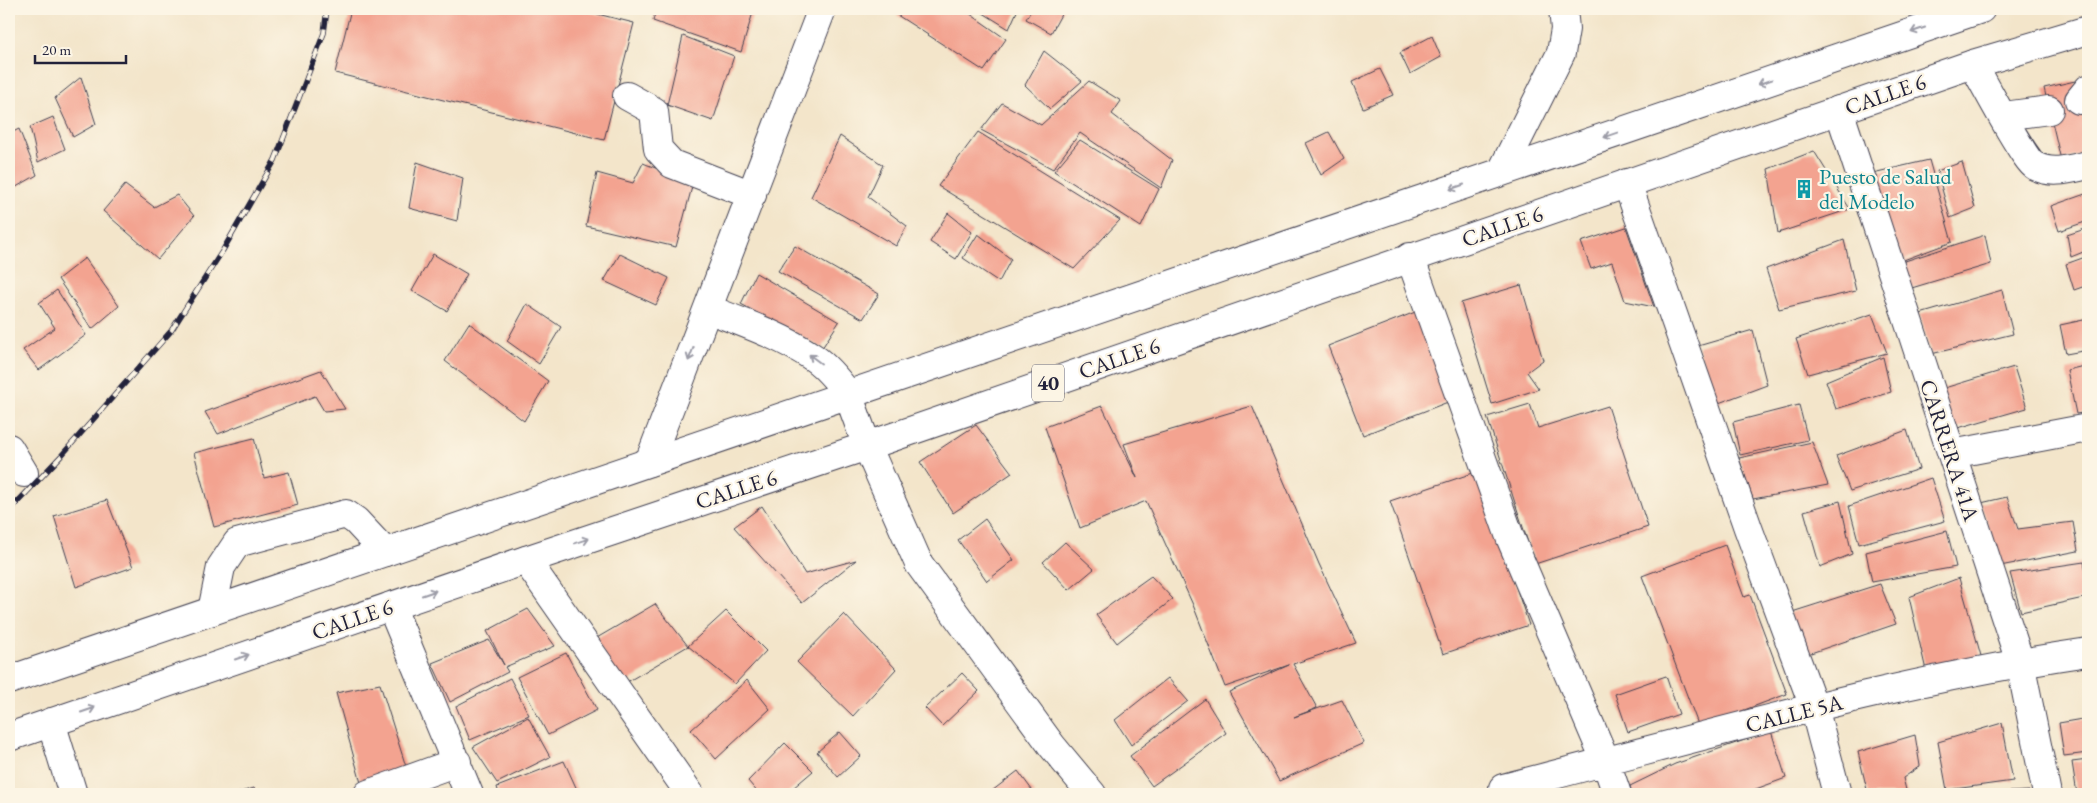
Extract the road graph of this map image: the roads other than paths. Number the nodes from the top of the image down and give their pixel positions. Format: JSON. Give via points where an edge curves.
{"nodes":[{"id":1,"x":822,"y":9,"type":"edge"},
{"id":2,"x":1562,"y":9,"type":"edge"},
{"id":3,"x":1981,"y":9,"type":"edge"},
{"id":4,"x":2088,"y":30,"type":"edge"},
{"id":5,"x":1973,"y":64,"type":"junction"},
{"id":6,"x":627,"y":96,"type":"dead end"},
{"id":7,"x":1839,"y":110,"type":"junction"},
{"id":8,"x":2049,"y":110,"type":"dead end"},
{"id":9,"x":2004,"y":116,"type":"junction"},
{"id":10,"x":2088,"y":165,"type":"edge"},
{"id":11,"x":1502,"y":172,"type":"junction"},
{"id":12,"x":1628,"y":183,"type":"junction"},
{"id":13,"x":752,"y":195,"type":"junction"},
{"id":14,"x":1410,"y":257,"type":"junction"},
{"id":15,"x":708,"y":309,"type":"junction"},
{"id":16,"x":848,"y":394,"type":"junction"},
{"id":17,"x":2088,"y":428,"type":"edge"},
{"id":18,"x":866,"y":446,"type":"junction"},
{"id":19,"x":9,"y":448,"type":"edge"},
{"id":20,"x":1952,"y":454,"type":"junction"},
{"id":21,"x":649,"y":462,"type":"junction"},
{"id":22,"x":24,"y":474,"type":"dead end"},
{"id":23,"x":384,"y":552,"type":"junction"},
{"id":24,"x":526,"y":560,"type":"junction"},
{"id":25,"x":391,"y":606,"type":"junction"},
{"id":26,"x":212,"y":611,"type":"junction"},
{"id":27,"x":2088,"y":652,"type":"edge"},
{"id":28,"x":2020,"y":662,"type":"junction"},
{"id":29,"x":9,"y":680,"type":"edge"},
{"id":30,"x":1814,"y":707,"type":"junction"},
{"id":31,"x":51,"y":722,"type":"junction"},
{"id":32,"x":9,"y":737,"type":"edge"},
{"id":33,"x":457,"y":762,"type":"junction"},
{"id":34,"x":1606,"y":762,"type":"junction"},
{"id":35,"x":1503,"y":788,"type":"dead end"},
{"id":36,"x":73,"y":794,"type":"edge"},
{"id":37,"x":368,"y":794,"type":"edge"},
{"id":38,"x":469,"y":794,"type":"edge"},
{"id":39,"x":690,"y":794,"type":"edge"},
{"id":40,"x":1092,"y":794,"type":"edge"},
{"id":41,"x":1617,"y":794,"type":"edge"},
{"id":42,"x":1837,"y":794,"type":"edge"},
{"id":43,"x":2047,"y":794,"type":"edge"}],
"edges":[{"from":1,"to":13,"type":"main road"},
{"from":2,"to":11,"type":"main road","via":[[1565,29],[1561,53]]},
{"from":3,"to":11,"type":"main road","number":"40","one_way":true},
{"from":4,"to":5,"type":"main road","name":"CALLE 6","number":"40"},
{"from":5,"to":7,"type":"main road","name":"CALLE 6","number":"40"},
{"from":5,"to":9,"type":"main road"},
{"from":6,"to":13,"type":"main road","via":[[654,111],[658,149],[672,164]]},
{"from":7,"to":12,"type":"main road","name":"CALLE 6","number":"40"},
{"from":7,"to":20,"type":"main road","name":"CARRERA 41A"},
{"from":8,"to":9,"type":"main road"},
{"from":9,"to":10,"type":"main road","via":[[2021,150],[2034,166],[2058,172]]},
{"from":11,"to":16,"type":"main road","number":"40","one_way":true},
{"from":12,"to":14,"type":"main road","name":"CALLE 6","number":"40"},
{"from":12,"to":30,"type":"main road"},
{"from":13,"to":15,"type":"main road"},
{"from":14,"to":18,"type":"main road","name":"CALLE 6","number":"40"},
{"from":14,"to":34,"type":"main road","via":[[1510,537]]},
{"from":16,"to":15,"type":"main road","one_way":true,"via":[[815,358],[780,338]]},
{"from":15,"to":21,"type":"main road","one_way":true},
{"from":16,"to":18,"type":"main road"},
{"from":16,"to":21,"type":"main road","number":"40"},
{"from":17,"to":20,"type":"main road"},
{"from":24,"to":18,"type":"main road","name":"CALLE 6","number":"40","one_way":true},
{"from":18,"to":40,"type":"main road","via":[[919,564],[1052,746]]},
{"from":19,"to":22,"type":"main road"},
{"from":20,"to":28,"type":"main road","name":"CARRERA 41A"},
{"from":21,"to":23,"type":"main road","number":"40"},
{"from":23,"to":26,"type":"main road","number":"40"},
{"from":23,"to":26,"type":"main road","via":[[346,514],[238,543],[221,567]]},
{"from":25,"to":24,"type":"main road","name":"CALLE 6","number":"40","one_way":true},
{"from":24,"to":39,"type":"main road"},
{"from":31,"to":25,"type":"main road","name":"CALLE 6","number":"40","one_way":true},
{"from":25,"to":33,"type":"main road"},
{"from":26,"to":29,"type":"main road","number":"40"},
{"from":27,"to":28,"type":"main road","name":"CALLE 5A"},
{"from":28,"to":30,"type":"main road","name":"CALLE 5A"},
{"from":28,"to":43,"type":"main road","name":"CARRERA 41A"},
{"from":30,"to":34,"type":"main road","name":"CALLE 5A"},
{"from":30,"to":42,"type":"main road"},
{"from":31,"to":32,"type":"main road","name":"CALLE 6","number":"40"},
{"from":31,"to":36,"type":"main road"},
{"from":33,"to":37,"type":"main road"},
{"from":33,"to":38,"type":"main road"},
{"from":34,"to":35,"type":"main road","name":"CALLE 5A"},
{"from":34,"to":41,"type":"main road"}]}
